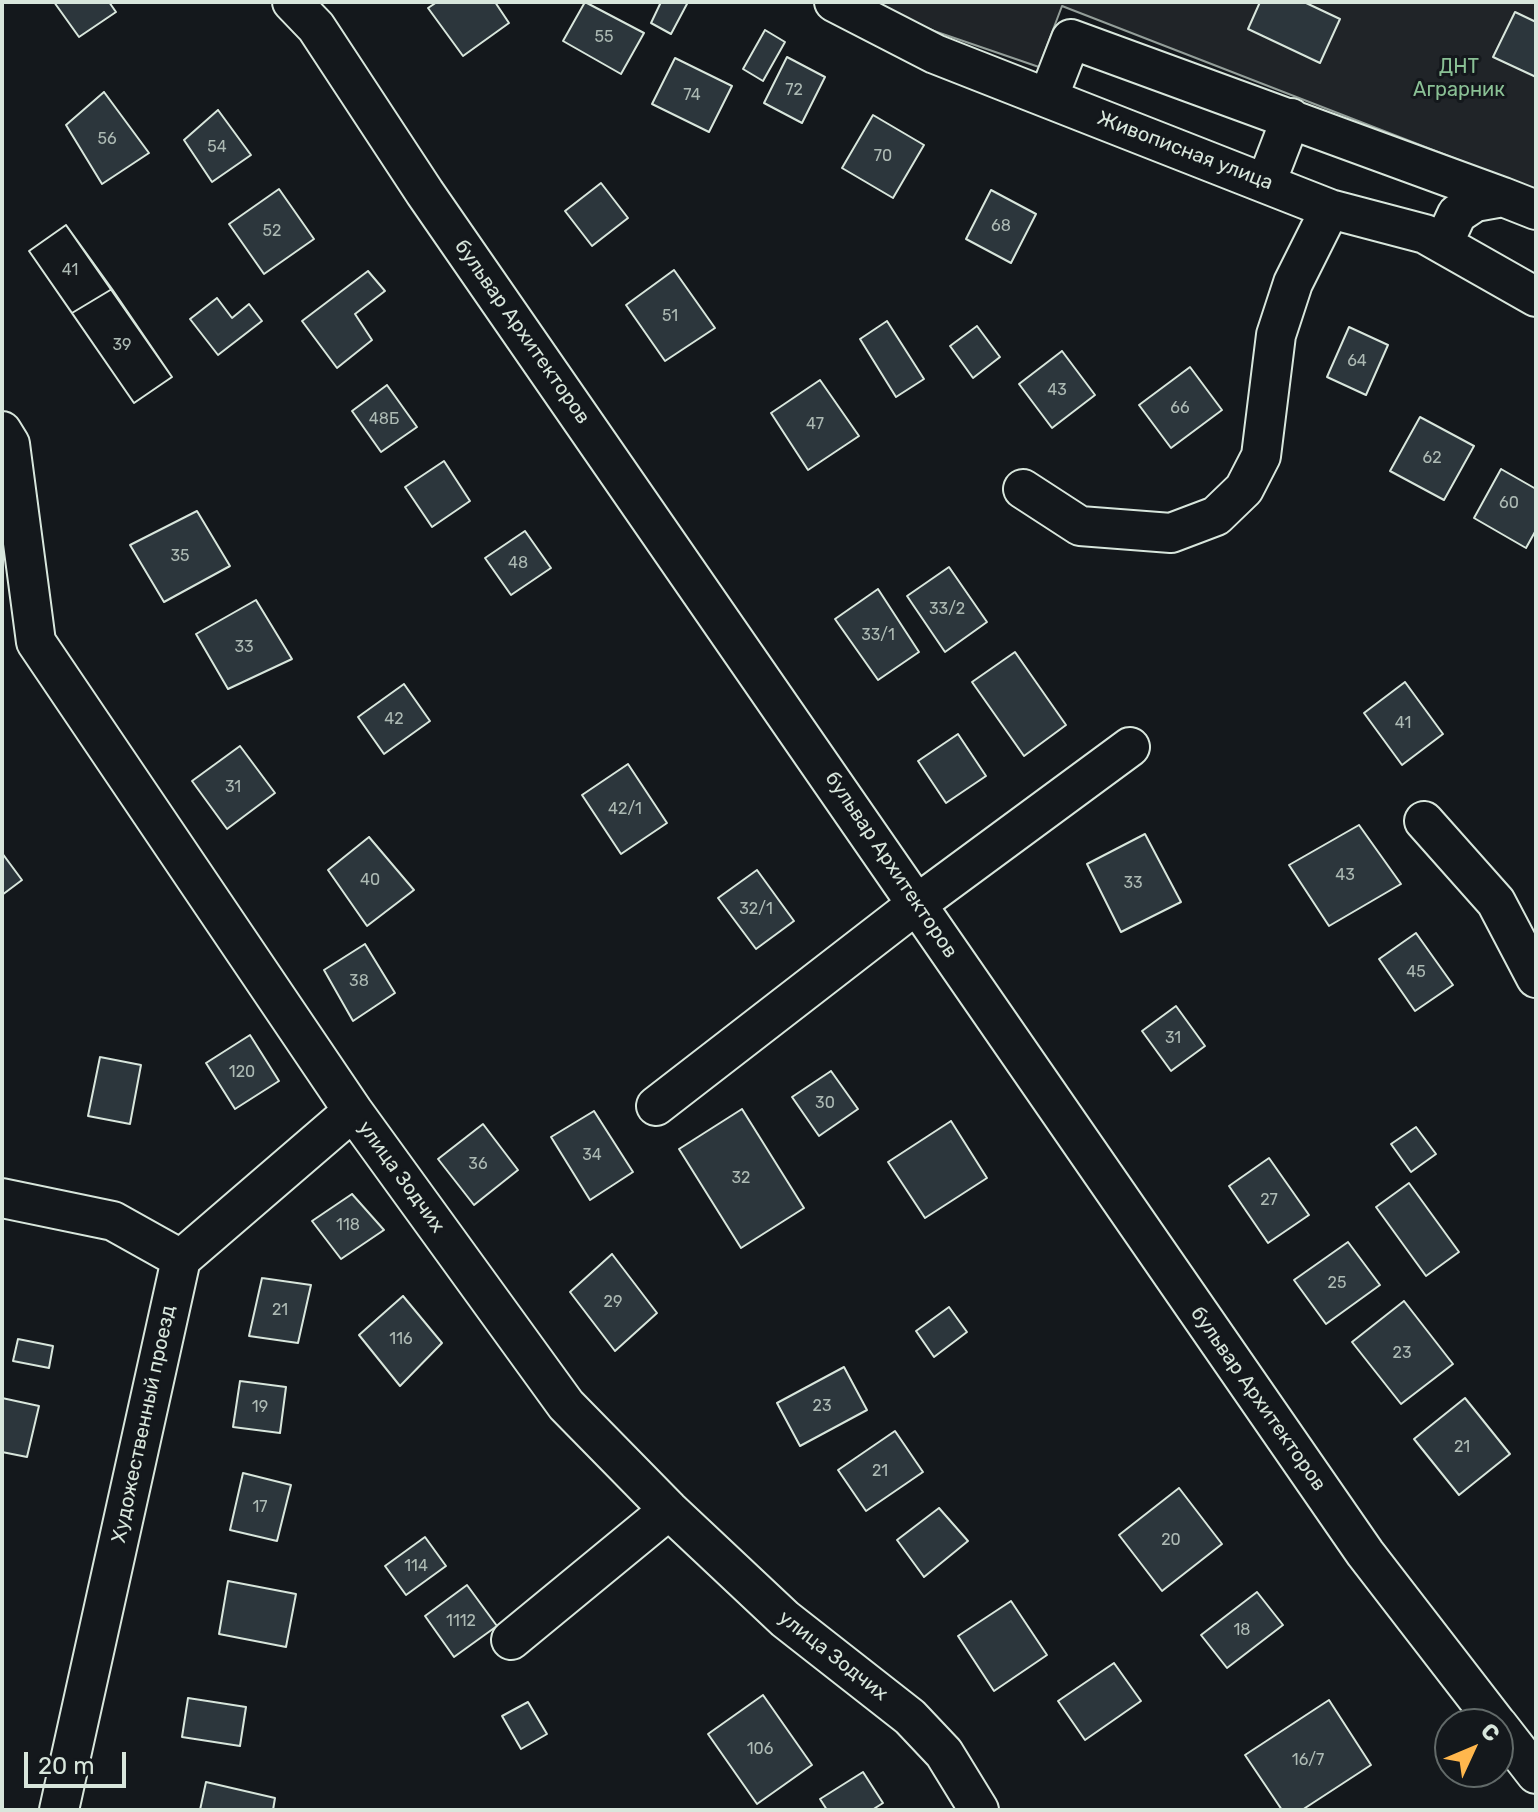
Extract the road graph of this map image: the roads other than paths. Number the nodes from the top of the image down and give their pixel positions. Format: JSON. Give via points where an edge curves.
{"nodes":[{"id":1,"x":292,"y":2,"type":"edge"},
{"id":2,"x":834,"y":2,"type":"edge"},
{"id":3,"x":1048,"y":98,"type":"junction"},
{"id":4,"x":1291,"y":118,"type":"junction"},
{"id":5,"x":1266,"y":183,"type":"junction"},
{"id":6,"x":1519,"y":203,"type":"edge"},
{"id":7,"x":1330,"y":209,"type":"junction"},
{"id":8,"x":1443,"y":244,"type":"junction"},
{"id":9,"x":1536,"y":297,"type":"edge"},
{"id":10,"x":2,"y":431,"type":"edge"},
{"id":11,"x":1023,"y":489,"type":"dead end"},
{"id":12,"x":13,"y":563,"type":"edge"},
{"id":13,"x":1130,"y":747,"type":"dead end"},
{"id":14,"x":1424,"y":821,"type":"dead end"},
{"id":15,"x":917,"y":904,"type":"junction"},
{"id":16,"x":1536,"y":978,"type":"edge"},
{"id":17,"x":656,"y":1106,"type":"dead end"},
{"id":18,"x":353,"y":1111,"type":"junction"},
{"id":19,"x":2,"y":1198,"type":"edge"},
{"id":20,"x":181,"y":1259,"type":"junction"},
{"id":21,"x":669,"y":1510,"type":"junction"},
{"id":22,"x":511,"y":1640,"type":"dead end"},
{"id":23,"x":1485,"y":1708,"type":"edge"},
{"id":24,"x":1514,"y":1746,"type":"edge"},
{"id":25,"x":1536,"y":1774,"type":"edge"},
{"id":26,"x":59,"y":1810,"type":"edge"},
{"id":27,"x":979,"y":1810,"type":"edge"}],
"edges":[{"from":1,"to":15,"type":"street","name":"бульвар Архитекторов","via":[[316,27]]},
{"from":2,"to":3,"type":"street","name":"Живописная улица","via":[[935,54]]},
{"from":3,"to":4,"type":"street","via":[[1071,39]]},
{"from":3,"to":5,"type":"street","name":"Живописная улица"},
{"from":4,"to":5,"type":"street"},
{"from":4,"to":6,"type":"street"},
{"from":5,"to":7,"type":"street","name":"Живописная улица"},
{"from":6,"to":8,"type":"street","via":[[1475,202],[1457,214]]},
{"from":7,"to":8,"type":"street","name":"Живописная улица","via":[[1425,234]]},
{"from":7,"to":11,"type":"street","via":[[1293,283],[1276,335],[1261,456],[1244,489],[1216,516],[1171,533],[1080,526]]},
{"from":8,"to":9,"type":"street","name":"Живописная улица"},
{"from":10,"to":12,"type":"street","name":"улица Зодчих","via":[[10,444]]},
{"from":12,"to":18,"type":"street","name":"улица Зодчих","via":[[36,642]]},
{"from":13,"to":15,"type":"street"},
{"from":14,"to":16,"type":"street","via":[[1496,902]]},
{"from":15,"to":17,"type":"street"},
{"from":15,"to":23,"type":"street","name":"бульвар Архитекторов","via":[[1365,1553]]},
{"from":18,"to":20,"type":"street"},
{"from":18,"to":21,"type":"street","name":"улица Зодчих","via":[[566,1405]]},
{"from":19,"to":20,"type":"street","via":[[113,1221]]},
{"from":20,"to":26,"type":"street","name":"Художественный проезд"},
{"from":21,"to":22,"type":"street"},
{"from":21,"to":27,"type":"street","name":"улица Зодчих","via":[[785,1619],[910,1717],[944,1753]]},
{"from":24,"to":25,"type":"street","name":"бульвар Архитекторов"}]}
